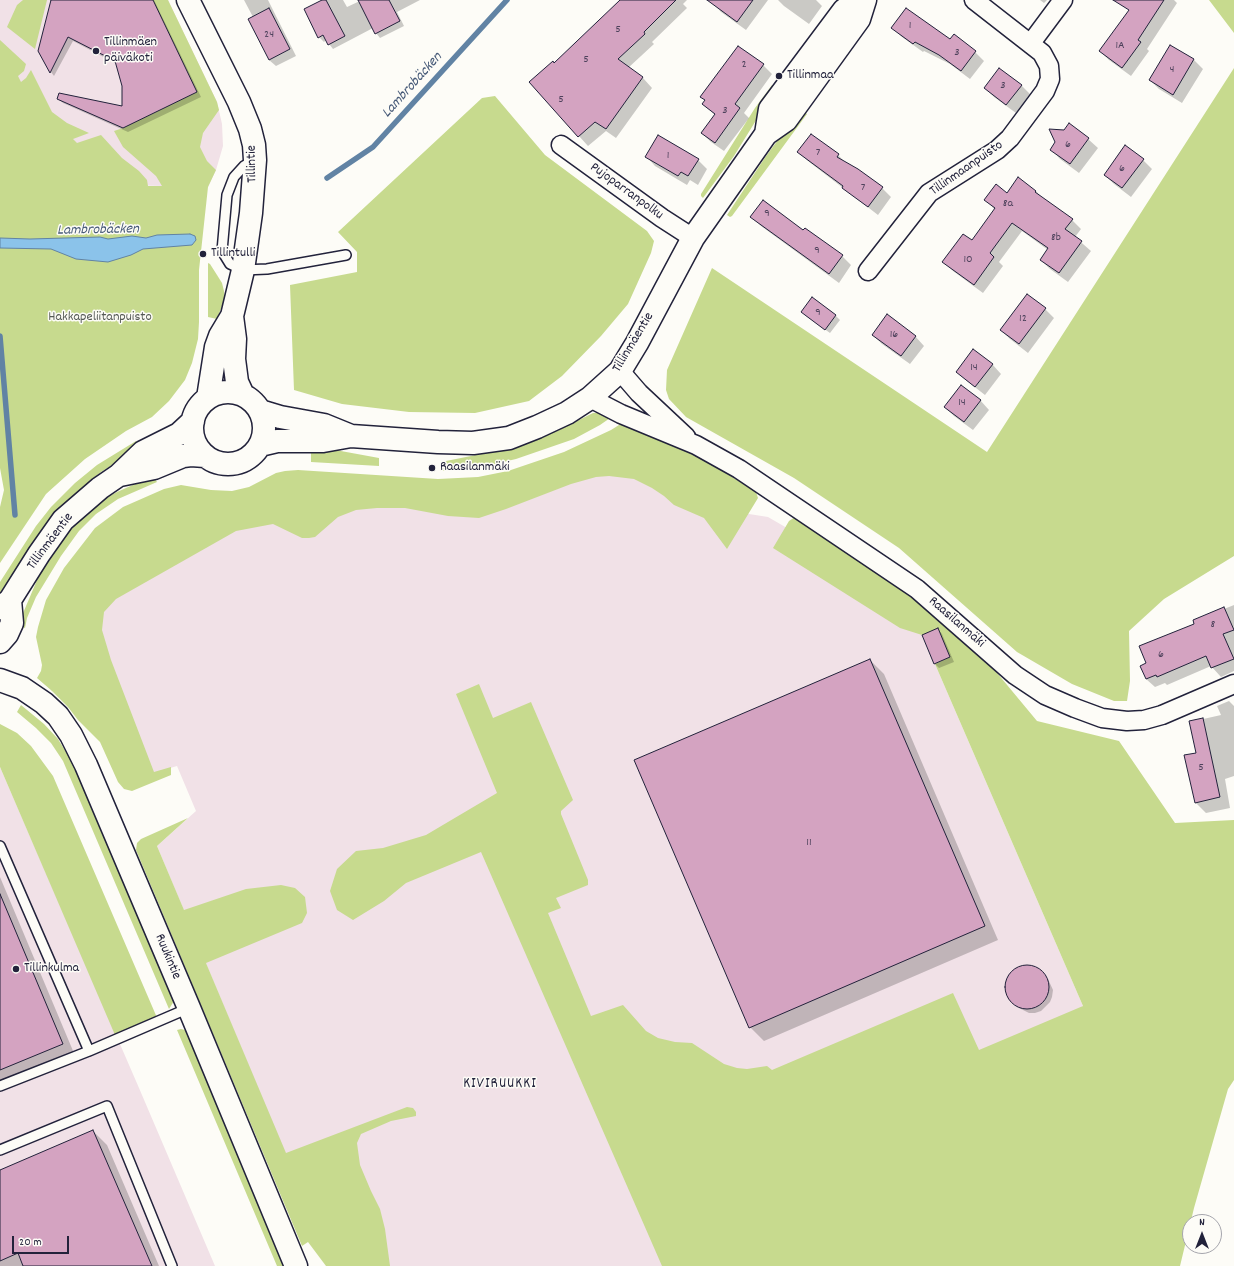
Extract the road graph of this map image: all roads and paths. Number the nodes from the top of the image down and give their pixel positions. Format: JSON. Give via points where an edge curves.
{"nodes":[{"id":1,"x":188,"y":0,"type":"edge"},
{"id":2,"x":860,"y":0,"type":"edge"},
{"id":3,"x":865,"y":0,"type":"edge"},
{"id":4,"x":974,"y":0,"type":"edge"},
{"id":5,"x":1063,"y":0,"type":"edge"},
{"id":6,"x":1031,"y":43,"type":"junction"},
{"id":7,"x":766,"y":134,"type":"junction"},
{"id":8,"x":561,"y":145,"type":"dead end"},
{"id":9,"x":694,"y":238,"type":"junction"},
{"id":10,"x":346,"y":255,"type":"dead end"},
{"id":11,"x":243,"y":270,"type":"junction"},
{"id":12,"x":868,"y":271,"type":"dead end"},
{"id":13,"x":232,"y":316,"type":"junction"},
{"id":14,"x":620,"y":371,"type":"junction"},
{"id":15,"x":243,"y":395,"type":"junction"},
{"id":16,"x":208,"y":398,"type":"junction"},
{"id":17,"x":590,"y":398,"type":"junction"},
{"id":18,"x":260,"y":411,"type":"junction"},
{"id":19,"x":193,"y":421,"type":"junction"},
{"id":20,"x":351,"y":436,"type":"junction"},
{"id":21,"x":260,"y":445,"type":"junction"},
{"id":22,"x":696,"y":445,"type":"junction"},
{"id":23,"x":205,"y":456,"type":"junction"},
{"id":24,"x":119,"y":475,"type":"junction"},
{"id":25,"x":5,"y":604,"type":"edge"},
{"id":26,"x":0,"y":642,"type":"edge"},
{"id":27,"x":0,"y":680,"type":"edge"},
{"id":28,"x":1234,"y":684,"type":"edge"},
{"id":29,"x":0,"y":846,"type":"edge"},
{"id":30,"x":189,"y":1008,"type":"junction"},
{"id":31,"x":89,"y":1051,"type":"junction"},
{"id":32,"x":0,"y":1086,"type":"edge"},
{"id":33,"x":0,"y":1150,"type":"edge"},
{"id":34,"x":172,"y":1266,"type":"edge"},
{"id":35,"x":296,"y":1266,"type":"edge"}],
"edges":[{"from":1,"to":11,"type":"street","name":"Tillintie","via":[[244,115],[254,145],[250,220]]},
{"from":2,"to":7,"type":"street","name":"Tillinmäentie","via":[[844,10],[770,109]]},
{"from":3,"to":7,"type":"street","name":"Tillinmäentie","via":[[859,19],[786,120]]},
{"from":4,"to":6,"type":"street","name":"Tillinmaanpuisto"},
{"from":5,"to":6,"type":"street"},
{"from":6,"to":12,"type":"street","name":"Tillinmaanpuisto","via":[[1042,53],[1049,66],[1050,79],[1045,91],[1010,138],[1001,146],[929,193]]},
{"from":7,"to":9,"type":"street","name":"Tillinmäentie"},
{"from":8,"to":9,"type":"street","name":"Pujoparranpolku"},
{"from":9,"to":14,"type":"street","name":"Tillinmäentie"},
{"from":10,"to":11,"type":"lane","via":[[267,269]]},
{"from":11,"to":13,"type":"street","name":"Tillintie"},
{"from":13,"to":15,"type":"street","name":"Tillintie","via":[[237,382]]},
{"from":13,"to":16,"type":"street","name":"Tillintie","via":[[216,346]]},
{"from":14,"to":17,"type":"street","name":"Tillinmäentie"},
{"from":14,"to":22,"type":"street","name":"Raasilanmäki","via":[[638,393]]},
{"from":15,"to":16,"type":"street","via":[[225,392]]},
{"from":15,"to":18,"type":"street"},
{"from":16,"to":19,"type":"street","via":[[201,404]]},
{"from":17,"to":20,"type":"street","name":"Tillinmäentie","via":[[537,428],[509,438],[452,443]]},
{"from":17,"to":22,"type":"street","name":"Raasilanmäki","via":[[621,414]]},
{"from":18,"to":20,"type":"street","name":"Tillinmäentie","via":[[324,425]]},
{"from":18,"to":21,"type":"street","via":[[264,428]]},
{"from":19,"to":23,"type":"street","via":[[194,440]]},
{"from":19,"to":24,"type":"street","name":"Tillinmäentie","via":[[178,434],[143,452]]},
{"from":20,"to":21,"type":"street","name":"Tillinmäentie","via":[[323,440],[276,441]]},
{"from":21,"to":23,"type":"street","via":[[248,458],[235,463],[222,464]]},
{"from":22,"to":28,"type":"street","name":"Raasilanmäki","via":[[752,477],[917,589],[1015,675],[1045,694],[1075,708],[1102,718],[1144,720],[1162,715]]},
{"from":23,"to":24,"type":"street","name":"Tillinmäentie","via":[[183,456],[154,468]]},
{"from":24,"to":25,"type":"street","name":"Tillinmäentie","via":[[63,520]]},
{"from":25,"to":26,"type":"street","name":"Tillinmäentie","via":[[12,624]]},
{"from":27,"to":30,"type":"street","name":"Ruukintie","via":[[22,688],[44,702],[71,735]]},
{"from":29,"to":31,"type":"lane"},
{"from":30,"to":31,"type":"lane"},
{"from":30,"to":35,"type":"street","name":"Ruukintie"},
{"from":31,"to":32,"type":"lane"},
{"from":33,"to":34,"type":"lane","via":[[107,1106]]}]}
